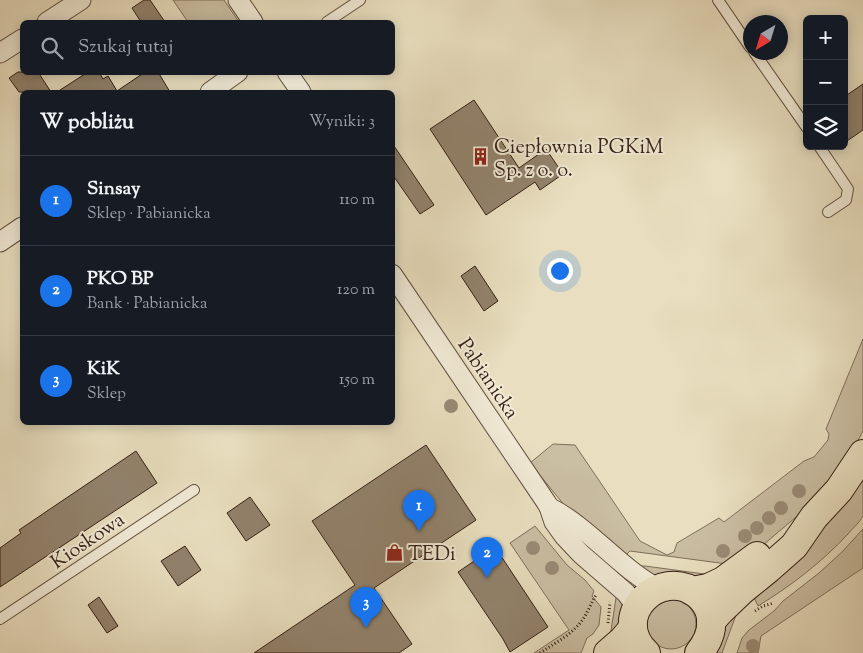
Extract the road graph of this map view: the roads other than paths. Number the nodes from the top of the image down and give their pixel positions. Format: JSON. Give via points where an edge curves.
{"nodes":[{"id":1,"x":81,"y":0,"type":"edge"},
{"id":2,"x":238,"y":0,"type":"edge"},
{"id":3,"x":360,"y":0,"type":"edge"},
{"id":4,"x":718,"y":0,"type":"edge"},
{"id":5,"x":50,"y":20,"type":"edge"},
{"id":6,"x":253,"y":20,"type":"edge"},
{"id":7,"x":330,"y":20,"type":"edge"},
{"id":8,"x":743,"y":37,"type":"edge"},
{"id":9,"x":20,"y":39,"type":"edge"},
{"id":10,"x":0,"y":53,"type":"edge"},
{"id":11,"x":760,"y":60,"type":"edge"},
{"id":12,"x":234,"y":75,"type":"edge"},
{"id":13,"x":290,"y":75,"type":"edge"},
{"id":14,"x":213,"y":90,"type":"edge"},
{"id":15,"x":300,"y":90,"type":"edge"},
{"id":16,"x":803,"y":122,"type":"edge"},
{"id":17,"x":822,"y":150,"type":"edge"},
{"id":18,"x":828,"y":212,"type":"dead end"},
{"id":19,"x":20,"y":228,"type":"edge"},
{"id":20,"x":0,"y":242,"type":"edge"},
{"id":21,"x":395,"y":278,"type":"edge"},
{"id":22,"x":863,"y":454,"type":"edge"},
{"id":23,"x":194,"y":490,"type":"dead end"},
{"id":24,"x":549,"y":507,"type":"junction"},
{"id":25,"x":814,"y":516,"type":"junction"},
{"id":26,"x":659,"y":588,"type":"junction"},
{"id":27,"x":692,"y":591,"type":"junction"},
{"id":28,"x":635,"y":618,"type":"junction"},
{"id":29,"x":0,"y":619,"type":"edge"},
{"id":30,"x":711,"y":621,"type":"junction"},
{"id":31,"x":608,"y":653,"type":"edge"},
{"id":32,"x":646,"y":653,"type":"edge"},
{"id":33,"x":699,"y":653,"type":"edge"}],
"edges":[{"from":1,"to":5,"type":"street"},
{"from":2,"to":6,"type":"street"},
{"from":3,"to":7,"type":"lane"},
{"from":4,"to":8,"type":"lane"},
{"from":9,"to":10,"type":"street"},
{"from":11,"to":16,"type":"lane"},
{"from":12,"to":14,"type":"street"},
{"from":13,"to":15,"type":"street"},
{"from":17,"to":18,"type":"lane","via":[[848,189],[846,200]]},
{"from":19,"to":20,"type":"street"},
{"from":21,"to":24,"type":"street","name":"Pabianicka"},
{"from":22,"to":25,"type":"main road","via":[[838,490]]},
{"from":23,"to":29,"type":"lane","name":"Kioskowa"},
{"from":24,"to":26,"type":"street","name":"Pabianicka","via":[[571,520],[631,571]]},
{"from":24,"to":28,"type":"street","name":"Pabianicka","via":[[564,536],[626,593]]},
{"from":25,"to":27,"type":"main road","via":[[723,581]]},
{"from":25,"to":30,"type":"main road","via":[[794,546]]},
{"from":26,"to":27,"type":"main road","via":[[680,586]]},
{"from":26,"to":28,"type":"main road","via":[[649,594]]},
{"from":27,"to":30,"type":"main road","via":[[706,603]]},
{"from":28,"to":31,"type":"main road","via":[[624,640]]},
{"from":28,"to":32,"type":"main road","via":[[635,639]]},
{"from":30,"to":33,"type":"main road","via":[[710,633]]}]}
